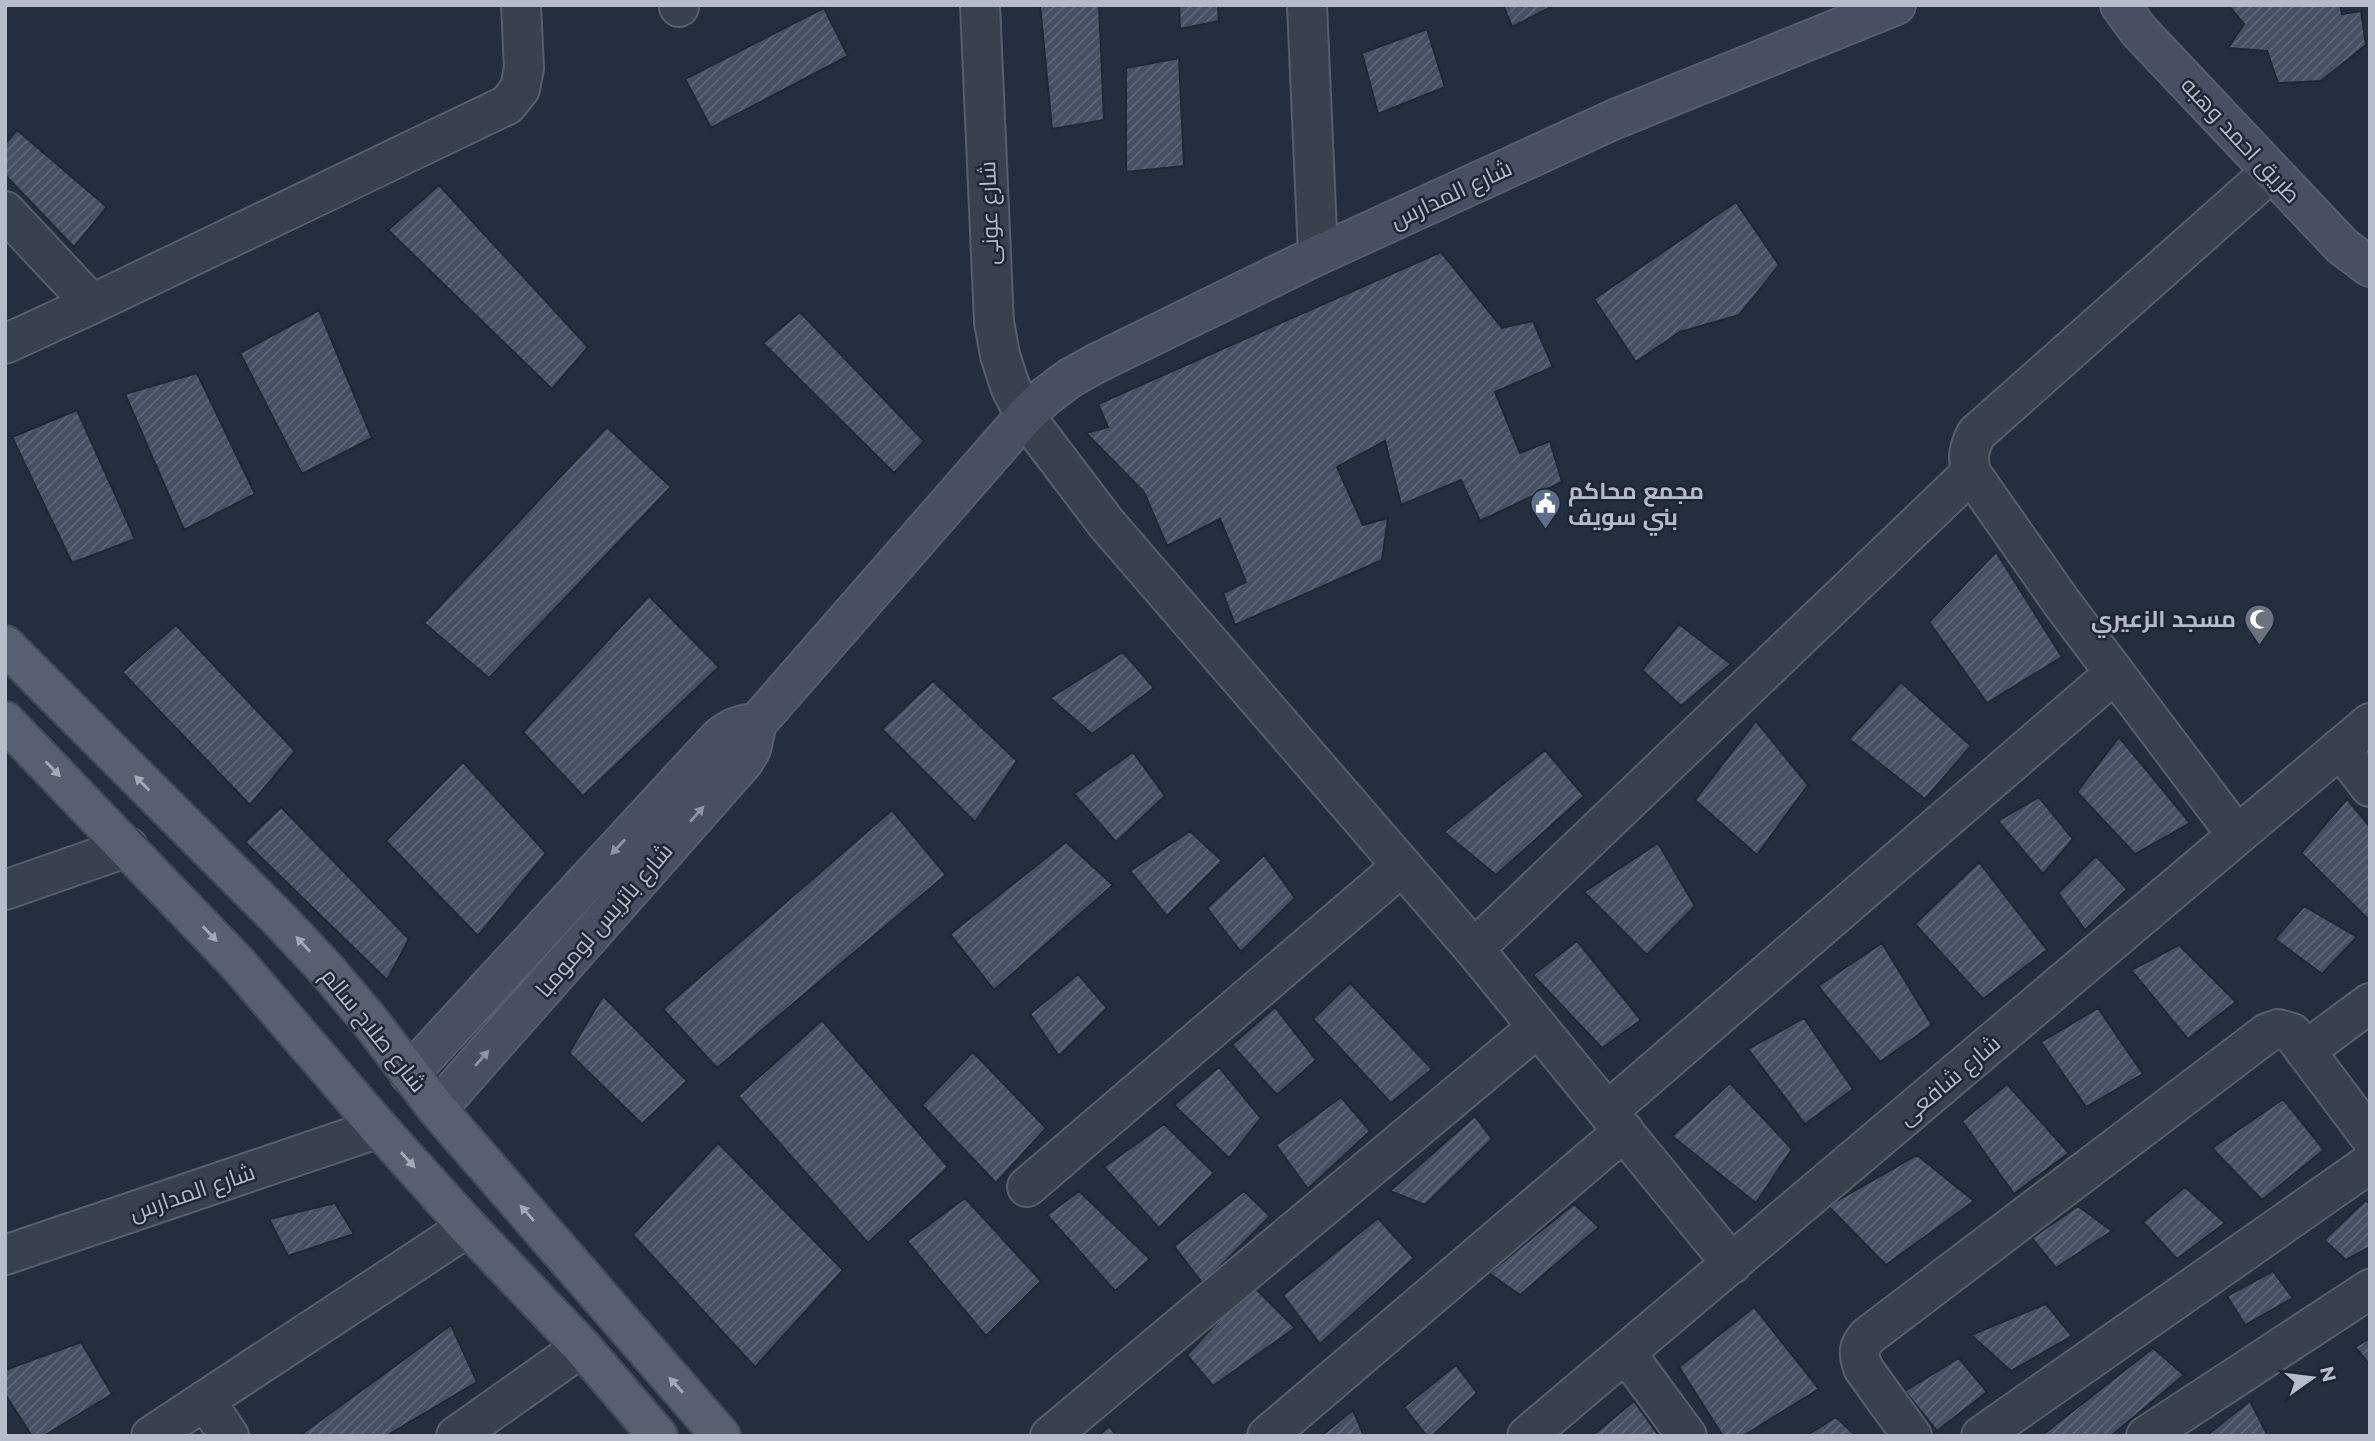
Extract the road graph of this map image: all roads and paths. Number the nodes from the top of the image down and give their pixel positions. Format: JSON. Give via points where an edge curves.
{"nodes":[{"id":1,"x":521,"y":5,"type":"edge"},
{"id":2,"x":979,"y":5,"type":"edge"},
{"id":3,"x":1307,"y":5,"type":"edge"},
{"id":4,"x":1896,"y":5,"type":"edge"},
{"id":5,"x":2120,"y":5,"type":"edge"},
{"id":6,"x":2271,"y":172,"type":"junction"},
{"id":7,"x":5,"y":211,"type":"edge"},
{"id":8,"x":1318,"y":255,"type":"junction"},
{"id":9,"x":2370,"y":267,"type":"edge"},
{"id":10,"x":92,"y":304,"type":"junction"},
{"id":11,"x":5,"y":344,"type":"edge"},
{"id":12,"x":1025,"y":416,"type":"junction"},
{"id":13,"x":1971,"y":473,"type":"junction"},
{"id":14,"x":5,"y":645,"type":"edge"},
{"id":15,"x":2115,"y":673,"type":"junction"},
{"id":16,"x":5,"y":720,"type":"edge"},
{"id":17,"x":757,"y":723,"type":"junction"},
{"id":18,"x":2370,"y":723,"type":"edge"},
{"id":19,"x":2340,"y":748,"type":"junction"},
{"id":20,"x":2370,"y":788,"type":"edge"},
{"id":21,"x":2237,"y":835,"type":"junction"},
{"id":22,"x":128,"y":847,"type":"junction"},
{"id":23,"x":1402,"y":866,"type":"junction"},
{"id":24,"x":5,"y":890,"type":"edge"},
{"id":25,"x":1474,"y":949,"type":"junction"},
{"id":26,"x":2370,"y":1003,"type":"edge"},
{"id":27,"x":1538,"y":1027,"type":"junction"},
{"id":28,"x":2305,"y":1051,"type":"junction"},
{"id":29,"x":409,"y":1074,"type":"junction"},
{"id":30,"x":437,"y":1109,"type":"junction"},
{"id":31,"x":1616,"y":1121,"type":"junction"},
{"id":32,"x":379,"y":1128,"type":"junction"},
{"id":33,"x":2370,"y":1137,"type":"edge"},
{"id":34,"x":2370,"y":1163,"type":"edge"},
{"id":35,"x":1027,"y":1187,"type":"dead end"},
{"id":36,"x":468,"y":1227,"type":"junction"},
{"id":37,"x":5,"y":1255,"type":"edge"},
{"id":38,"x":1731,"y":1264,"type":"junction"},
{"id":39,"x":2370,"y":1289,"type":"edge"},
{"id":40,"x":582,"y":1347,"type":"junction"},
{"id":41,"x":1626,"y":1353,"type":"junction"},
{"id":42,"x":205,"y":1399,"type":"junction"},
{"id":43,"x":151,"y":1436,"type":"edge"},
{"id":44,"x":229,"y":1436,"type":"edge"},
{"id":45,"x":456,"y":1436,"type":"edge"},
{"id":46,"x":658,"y":1436,"type":"edge"},
{"id":47,"x":721,"y":1436,"type":"edge"},
{"id":48,"x":1050,"y":1436,"type":"edge"},
{"id":49,"x":1267,"y":1436,"type":"edge"},
{"id":50,"x":1527,"y":1436,"type":"edge"},
{"id":51,"x":1688,"y":1436,"type":"edge"},
{"id":52,"x":1912,"y":1436,"type":"edge"},
{"id":53,"x":1981,"y":1436,"type":"edge"},
{"id":54,"x":2146,"y":1436,"type":"edge"}],
"edges":[{"from":1,"to":10,"type":"street","via":[[524,68],[520,89],[507,105]]},
{"from":2,"to":12,"type":"street","name":"شارع عونى","via":[[994,322],[1010,386]]},
{"from":3,"to":8,"type":"street"},
{"from":4,"to":8,"type":"street","name":"شارع المدارس","via":[[1615,119]]},
{"from":5,"to":6,"type":"street","name":"طريق احمد وهبه"},
{"from":6,"to":9,"type":"street","name":"طريق احمد وهبه","via":[[2342,246]]},
{"from":6,"to":13,"type":"street","via":[[1976,434],[1969,447]]},
{"from":7,"to":10,"type":"street"},
{"from":8,"to":12,"type":"street","name":"شارع المدارس","via":[[1097,363],[1046,396]]},
{"from":10,"to":11,"type":"street"},
{"from":12,"to":17,"type":"street","name":"شارع باتريس لومومبا"},
{"from":12,"to":23,"type":"street","name":"شارع عونى","via":[[1106,523]]},
{"from":13,"to":15,"type":"street"},
{"from":13,"to":25,"type":"street"},
{"from":29,"to":14,"type":"main road","name":"شارع صلاح سالم","one_way":true,"via":[[369,1020],[288,929]]},
{"from":15,"to":21,"type":"street"},
{"from":15,"to":31,"type":"street"},
{"from":16,"to":22,"type":"main road","one_way":true},
{"from":17,"to":29,"type":"street","name":"شارع باتريس لومومبا","one_way":true,"via":[[730,729],[719,738]]},
{"from":30,"to":17,"type":"street","name":"شارع باتريس لومومبا","one_way":true,"via":[[744,761]]},
{"from":18,"to":19,"type":"street","name":"شارع شافعى"},
{"from":19,"to":20,"type":"street"},
{"from":19,"to":21,"type":"street","name":"شارع شافعى"},
{"from":21,"to":38,"type":"street","name":"شارع شافعى"},
{"from":22,"to":24,"type":"street"},
{"from":22,"to":32,"type":"main road","one_way":true,"via":[[238,964]]},
{"from":23,"to":25,"type":"street","name":"شارع عونى"},
{"from":23,"to":35,"type":"street"},
{"from":25,"to":27,"type":"street","name":"شارع عونى"},
{"from":26,"to":28,"type":"street"},
{"from":27,"to":31,"type":"street","name":"شارع عونى"},
{"from":27,"to":48,"type":"street"},
{"from":28,"to":33,"type":"street"},
{"from":28,"to":52,"type":"street","via":[[2292,1033],[2278,1029],[2267,1033],[1868,1336],[1858,1355],[1863,1367]]},
{"from":29,"to":30,"type":"main road","name":"شارع صلاح سالم"},
{"from":47,"to":30,"type":"main road","name":"شارع صلاح سالم","one_way":true},
{"from":31,"to":38,"type":"street","name":"شارع عونى"},
{"from":31,"to":49,"type":"street"},
{"from":32,"to":36,"type":"main road","one_way":true},
{"from":32,"to":37,"type":"street","name":"شارع المدارس"},
{"from":34,"to":53,"type":"street"},
{"from":36,"to":40,"type":"main road"},
{"from":36,"to":42,"type":"street"},
{"from":38,"to":41,"type":"street","name":"شارع شافعى"},
{"from":39,"to":54,"type":"street"},
{"from":40,"to":45,"type":"street"},
{"from":40,"to":46,"type":"main road"},
{"from":41,"to":50,"type":"street","name":"شارع شافعى"},
{"from":41,"to":51,"type":"street"},
{"from":42,"to":43,"type":"street"},
{"from":42,"to":44,"type":"street"}]}
